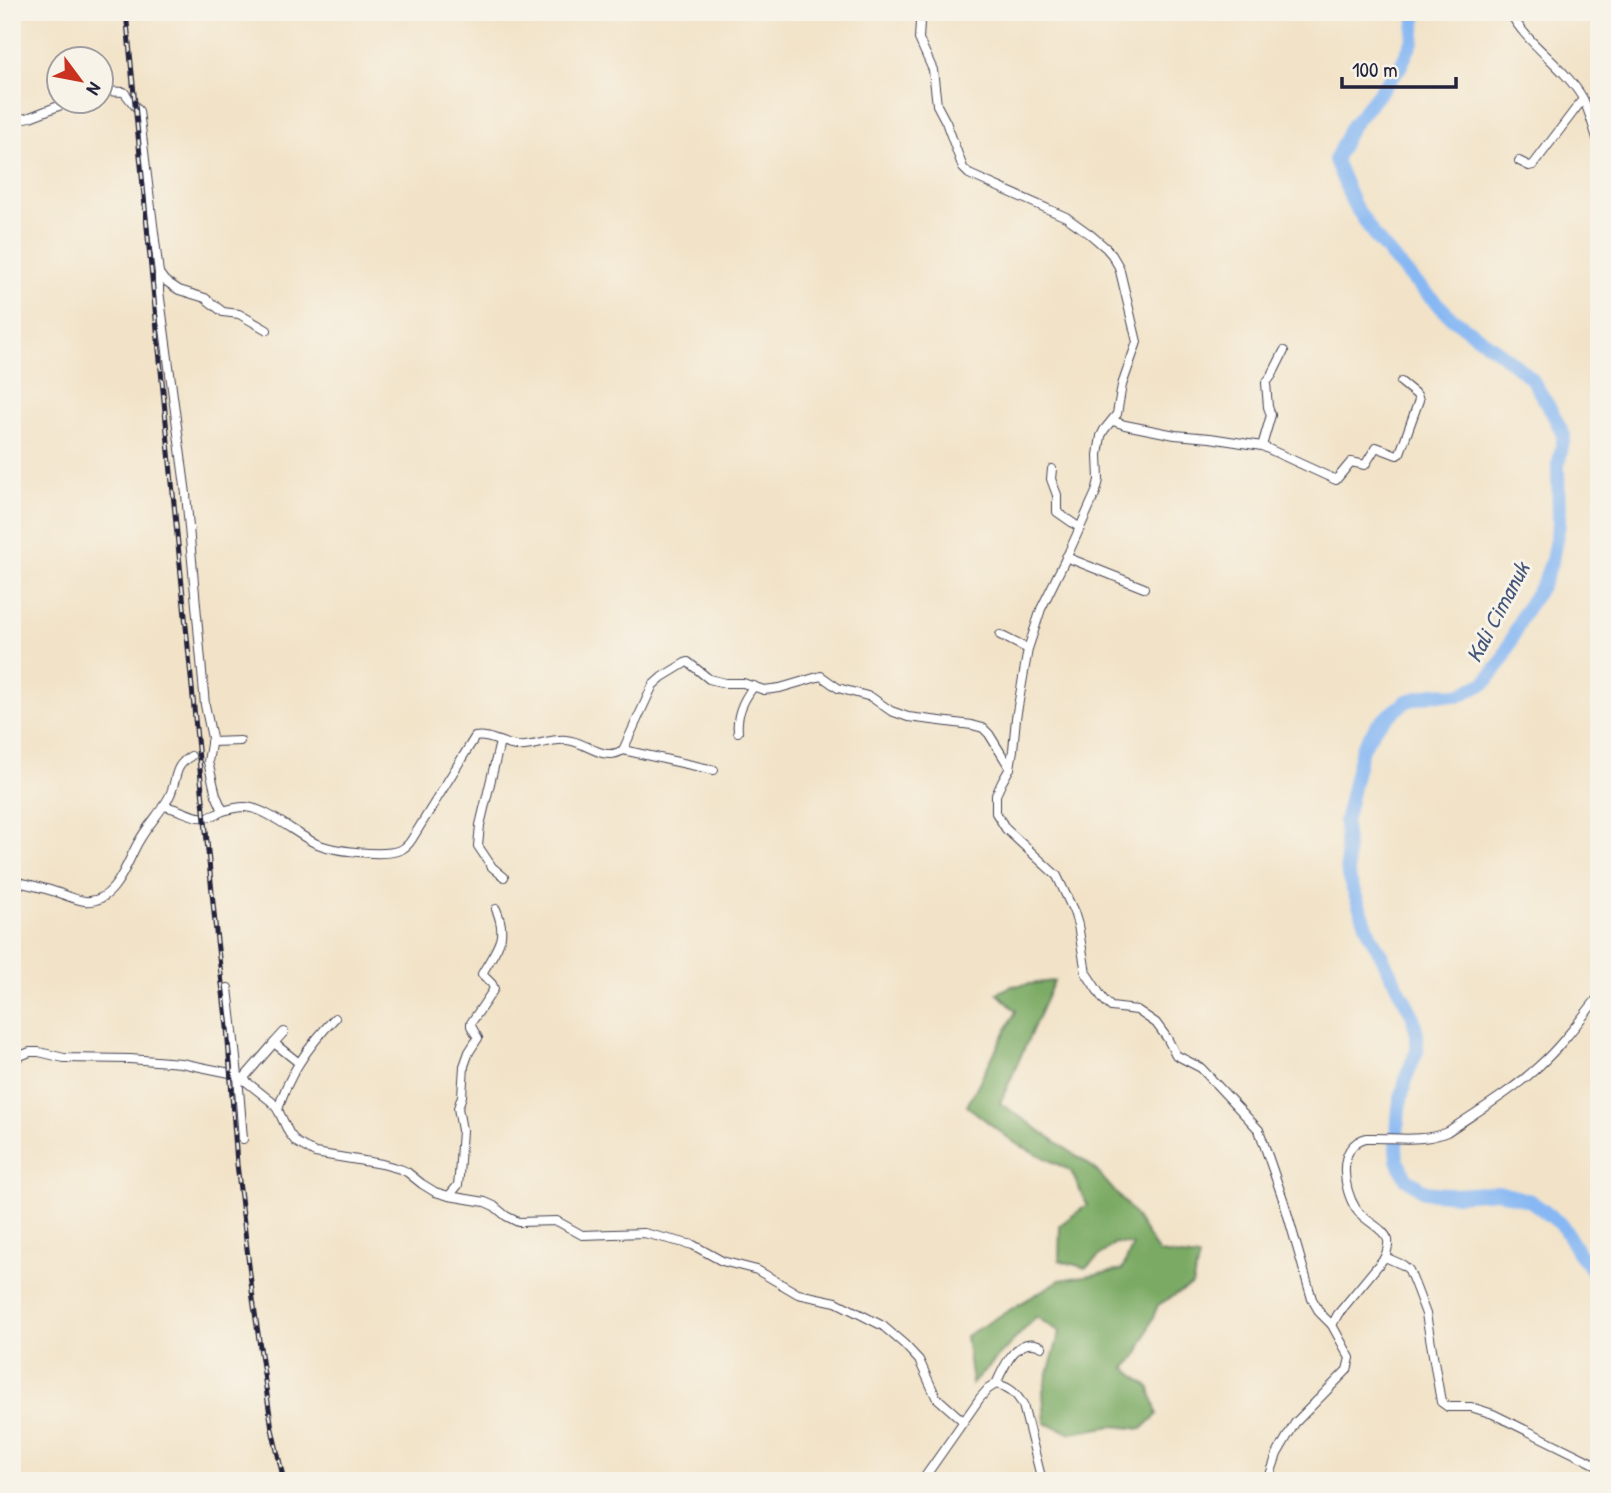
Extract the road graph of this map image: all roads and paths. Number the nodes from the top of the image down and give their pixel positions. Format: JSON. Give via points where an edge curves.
{"nodes":[{"id":1,"x":918,"y":12,"type":"edge"},
{"id":2,"x":1510,"y":12,"type":"edge"},
{"id":3,"x":116,"y":91,"type":"edge"},
{"id":4,"x":1583,"y":99,"type":"junction"},
{"id":5,"x":46,"y":111,"type":"edge"},
{"id":6,"x":12,"y":118,"type":"edge"},
{"id":7,"x":1599,"y":144,"type":"edge"},
{"id":8,"x":1519,"y":161,"type":"dead end"},
{"id":9,"x":159,"y":273,"type":"junction"},
{"id":10,"x":267,"y":330,"type":"dead end"},
{"id":11,"x":1284,"y":351,"type":"dead end"},
{"id":12,"x":1401,"y":382,"type":"dead end"},
{"id":13,"x":1113,"y":421,"type":"junction"},
{"id":14,"x":1262,"y":446,"type":"junction"},
{"id":15,"x":1052,"y":468,"type":"dead end"},
{"id":16,"x":1080,"y":528,"type":"junction"},
{"id":17,"x":1066,"y":557,"type":"junction"},
{"id":18,"x":1144,"y":588,"type":"dead end"},
{"id":19,"x":1000,"y":635,"type":"dead end"},
{"id":20,"x":1027,"y":649,"type":"junction"},
{"id":21,"x":754,"y":687,"type":"junction"},
{"id":22,"x":738,"y":732,"type":"dead end"},
{"id":23,"x":240,"y":741,"type":"dead end"},
{"id":24,"x":211,"y":742,"type":"junction"},
{"id":25,"x":500,"y":742,"type":"junction"},
{"id":26,"x":623,"y":750,"type":"junction"},
{"id":27,"x":191,"y":756,"type":"dead end"},
{"id":28,"x":1010,"y":768,"type":"junction"},
{"id":29,"x":714,"y":769,"type":"dead end"},
{"id":30,"x":163,"y":806,"type":"junction"},
{"id":31,"x":223,"y":811,"type":"junction"},
{"id":32,"x":505,"y":877,"type":"dead end"},
{"id":33,"x":12,"y":881,"type":"edge"},
{"id":34,"x":496,"y":909,"type":"dead end"},
{"id":35,"x":228,"y":988,"type":"dead end"},
{"id":36,"x":1599,"y":996,"type":"edge"},
{"id":37,"x":335,"y":1018,"type":"dead end"},
{"id":38,"x":284,"y":1032,"type":"dead end"},
{"id":39,"x":275,"y":1043,"type":"junction"},
{"id":40,"x":12,"y":1059,"type":"edge"},
{"id":41,"x":299,"y":1063,"type":"junction"},
{"id":42,"x":241,"y":1077,"type":"junction"},
{"id":43,"x":278,"y":1110,"type":"junction"},
{"id":44,"x":243,"y":1139,"type":"dead end"},
{"id":45,"x":449,"y":1196,"type":"junction"},
{"id":46,"x":1385,"y":1257,"type":"junction"},
{"id":47,"x":1332,"y":1325,"type":"junction"},
{"id":48,"x":1042,"y":1347,"type":"dead end"},
{"id":49,"x":992,"y":1386,"type":"junction"},
{"id":50,"x":963,"y":1421,"type":"junction"},
{"id":51,"x":1599,"y":1466,"type":"edge"},
{"id":52,"x":922,"y":1481,"type":"edge"},
{"id":53,"x":1042,"y":1481,"type":"edge"},
{"id":54,"x":1268,"y":1481,"type":"edge"}],
"edges":[{"from":1,"to":13,"type":"street","via":[[919,39],[933,70],[937,105],[962,168],[1066,217],[1098,241],[1117,264],[1137,342]]},
{"from":2,"to":4,"type":"street"},
{"from":3,"to":9,"type":"street","via":[[124,92],[139,111]]},
{"from":4,"to":7,"type":"street"},
{"from":4,"to":8,"type":"street","via":[[1533,165]]},
{"from":5,"to":6,"type":"street"},
{"from":9,"to":10,"type":"street","via":[[179,290]]},
{"from":9,"to":24,"type":"street"},
{"from":11,"to":14,"type":"street","via":[[1266,383],[1271,415]]},
{"from":12,"to":14,"type":"street","via":[[1419,400],[1398,455],[1376,447],[1364,465],[1351,462],[1336,480]]},
{"from":13,"to":14,"type":"street","via":[[1175,435]]},
{"from":13,"to":16,"type":"street","via":[[1101,436],[1099,480]]},
{"from":15,"to":16,"type":"street","via":[[1057,512]]},
{"from":16,"to":17,"type":"street"},
{"from":17,"to":18,"type":"street"},
{"from":17,"to":20,"type":"street"},
{"from":19,"to":20,"type":"street"},
{"from":20,"to":28,"type":"street"},
{"from":21,"to":22,"type":"street","via":[[737,718]]},
{"from":21,"to":26,"type":"street","via":[[715,681],[685,663],[653,685]]},
{"from":21,"to":28,"type":"street","via":[[780,688],[821,676],[838,688],[871,697],[908,717],[983,728]]},
{"from":23,"to":24,"type":"street"},
{"from":24,"to":31,"type":"street","via":[[208,762]]},
{"from":25,"to":26,"type":"street","via":[[524,746],[566,740],[604,753]]},
{"from":25,"to":31,"type":"street","via":[[479,736],[471,740],[426,819],[403,849],[396,851],[330,848],[248,807]]},
{"from":25,"to":32,"type":"street","via":[[478,846]]},
{"from":26,"to":29,"type":"street"},
{"from":27,"to":30,"type":"street","via":[[179,766],[174,788]]},
{"from":28,"to":47,"type":"street","via":[[996,795],[996,813],[1006,829],[1058,876],[1074,912],[1089,980],[1111,1007],[1138,1010],[1156,1023],[1176,1055],[1201,1068],[1259,1130],[1312,1299]]},
{"from":30,"to":31,"type":"street","via":[[202,818]]},
{"from":30,"to":33,"type":"street","via":[[118,880],[101,898],[84,901]]},
{"from":34,"to":45,"type":"street","via":[[502,936],[482,974],[494,989],[471,1023],[478,1038],[464,1066],[458,1108],[462,1130],[458,1181]]},
{"from":35,"to":42,"type":"street"},
{"from":36,"to":46,"type":"street","via":[[1524,1079],[1447,1132],[1435,1137],[1366,1138],[1354,1143],[1345,1169],[1348,1189],[1357,1211],[1387,1240]]},
{"from":37,"to":41,"type":"street"},
{"from":38,"to":39,"type":"street"},
{"from":39,"to":41,"type":"street"},
{"from":39,"to":42,"type":"street"},
{"from":40,"to":42,"type":"street","via":[[38,1052],[64,1058],[153,1060]]},
{"from":41,"to":43,"type":"street"},
{"from":42,"to":43,"type":"street"},
{"from":42,"to":44,"type":"street"},
{"from":43,"to":45,"type":"street","via":[[289,1133],[305,1148],[400,1169]]},
{"from":45,"to":50,"type":"street","via":[[485,1202],[518,1222],[557,1221],[582,1235],[644,1233],[693,1245],[726,1262],[757,1270],[798,1294],[836,1302],[883,1326],[904,1344],[919,1360],[936,1397]]},
{"from":46,"to":47,"type":"street"},
{"from":46,"to":51,"type":"street","via":[[1409,1270],[1417,1290],[1426,1314],[1441,1402],[1493,1414]]},
{"from":47,"to":54,"type":"street","via":[[1348,1352],[1349,1364],[1295,1423]]},
{"from":48,"to":49,"type":"street","via":[[1023,1344]]},
{"from":49,"to":50,"type":"street"},
{"from":49,"to":53,"type":"street","via":[[1012,1389],[1023,1405]]},
{"from":50,"to":52,"type":"street"}]}
